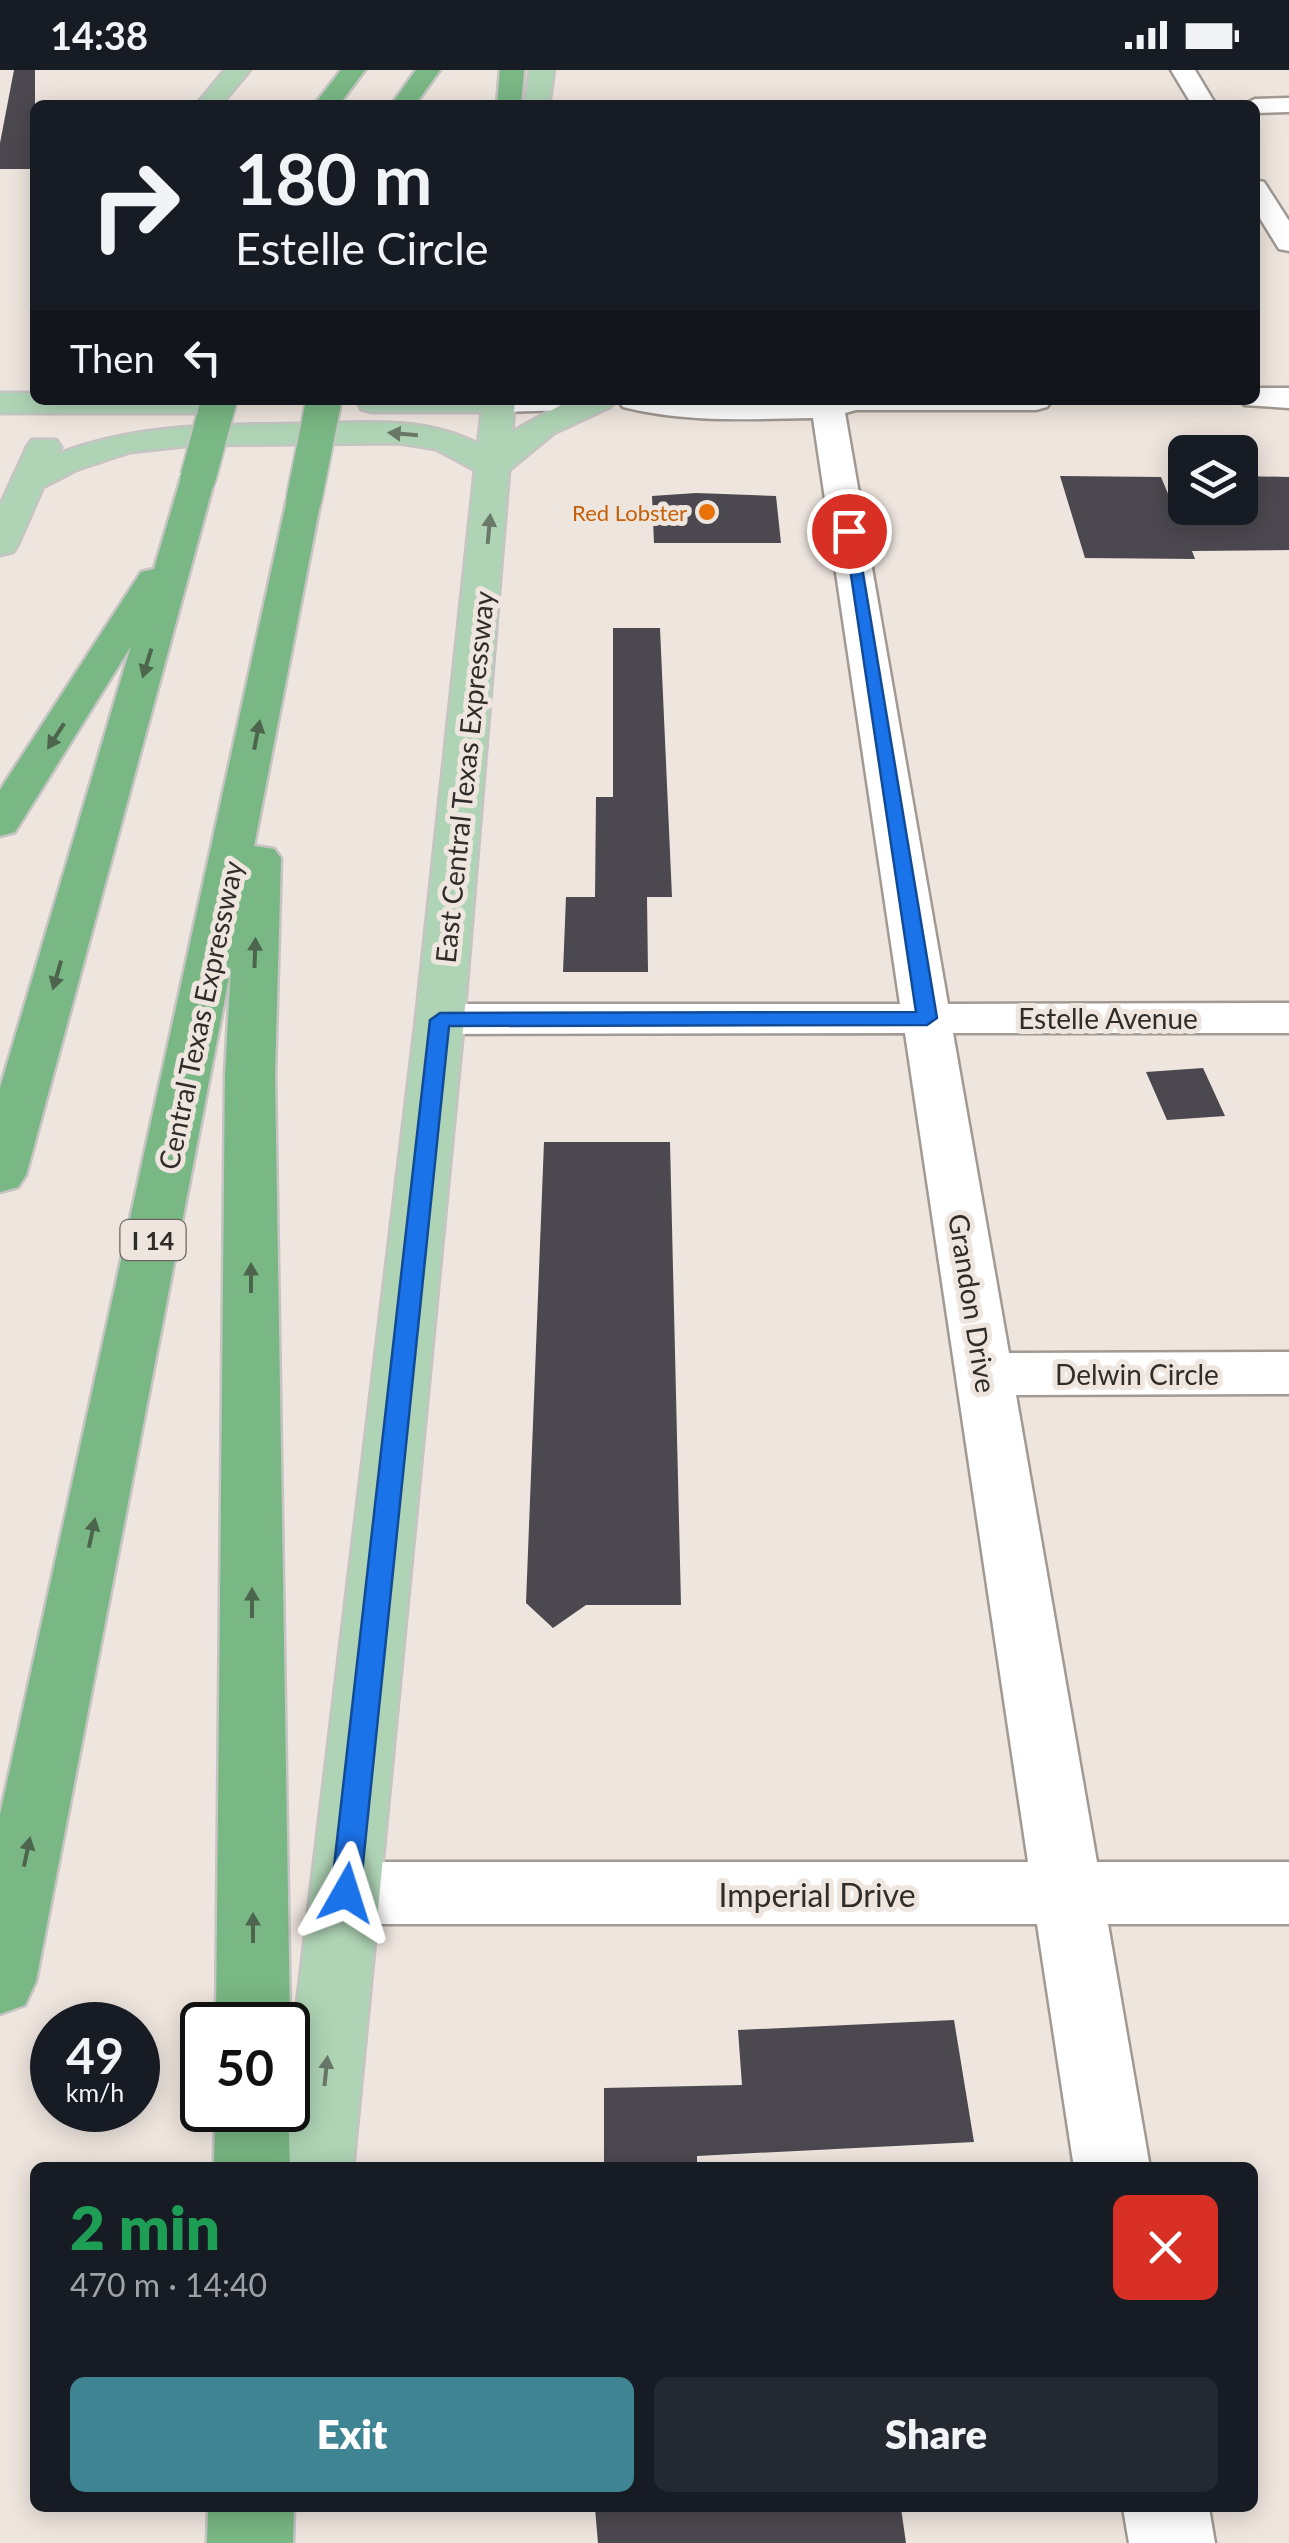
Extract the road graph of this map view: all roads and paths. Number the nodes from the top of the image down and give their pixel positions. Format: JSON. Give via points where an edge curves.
{"nodes":[{"id":1,"x":238,"y":70,"type":"edge"},
{"id":2,"x":353,"y":70,"type":"edge"},
{"id":3,"x":428,"y":70,"type":"edge"},
{"id":4,"x":512,"y":70,"type":"edge"},
{"id":5,"x":542,"y":70,"type":"edge"},
{"id":6,"x":1183,"y":70,"type":"edge"},
{"id":7,"x":212,"y":100,"type":"edge"},
{"id":8,"x":330,"y":100,"type":"edge"},
{"id":9,"x":407,"y":100,"type":"edge"},
{"id":10,"x":509,"y":100,"type":"edge"},
{"id":11,"x":537,"y":100,"type":"edge"},
{"id":12,"x":1201,"y":100,"type":"edge"},
{"id":13,"x":1260,"y":106,"type":"edge"},
{"id":14,"x":1289,"y":106,"type":"edge"},
{"id":15,"x":1260,"y":196,"type":"edge"},
{"id":16,"x":1260,"y":243,"type":"edge"},
{"id":17,"x":1289,"y":243,"type":"edge"},
{"id":18,"x":1260,"y":398,"type":"edge"},
{"id":19,"x":1289,"y":398,"type":"edge"},
{"id":20,"x":0,"y":403,"type":"edge"},
{"id":21,"x":30,"y":403,"type":"edge"},
{"id":22,"x":61,"y":405,"type":"edge"},
{"id":23,"x":228,"y":405,"type":"edge"},
{"id":24,"x":312,"y":405,"type":"edge"},
{"id":25,"x":499,"y":405,"type":"edge"},
{"id":26,"x":588,"y":405,"type":"edge"},
{"id":27,"x":668,"y":405,"type":"edge"},
{"id":28,"x":793,"y":405,"type":"edge"},
{"id":29,"x":885,"y":405,"type":"edge"},
{"id":30,"x":842,"y":412,"type":"edge"},
{"id":31,"x":0,"y":429,"type":"edge"},
{"id":32,"x":494,"y":466,"type":"junction"},
{"id":33,"x":35,"y":471,"type":"junction"},
{"id":34,"x":184,"y":536,"type":"junction"},
{"id":35,"x":0,"y":544,"type":"edge"},
{"id":36,"x":244,"y":800,"type":"junction"},
{"id":37,"x":0,"y":823,"type":"edge"},
{"id":38,"x":927,"y":1018,"type":"junction"},
{"id":39,"x":1289,"y":1018,"type":"edge"},
{"id":40,"x":440,"y":1020,"type":"junction"},
{"id":41,"x":0,"y":1175,"type":"edge"},
{"id":42,"x":984,"y":1374,"type":"junction"},
{"id":43,"x":1289,"y":1374,"type":"edge"},
{"id":44,"x":346,"y":1893,"type":"junction"},
{"id":45,"x":1289,"y":1893,"type":"edge"},
{"id":46,"x":1068,"y":1895,"type":"junction"},
{"id":47,"x":0,"y":1982,"type":"edge"},
{"id":48,"x":253,"y":2002,"type":"edge"},
{"id":49,"x":253,"y":2132,"type":"edge"},
{"id":50,"x":252,"y":2162,"type":"edge"},
{"id":51,"x":316,"y":2162,"type":"edge"},
{"id":52,"x":1111,"y":2162,"type":"edge"},
{"id":53,"x":251,"y":2512,"type":"edge"},
{"id":54,"x":277,"y":2512,"type":"edge"},
{"id":55,"x":1167,"y":2512,"type":"edge"},
{"id":56,"x":250,"y":2543,"type":"edge"},
{"id":57,"x":273,"y":2543,"type":"edge"},
{"id":58,"x":1172,"y":2543,"type":"edge"}],
"edges":[{"from":1,"to":7,"type":"main road"},
{"from":2,"to":8,"type":"highway"},
{"from":3,"to":9,"type":"highway"},
{"from":4,"to":10,"type":"highway"},
{"from":5,"to":11,"type":"main road"},
{"from":6,"to":12,"type":"street"},
{"from":13,"to":14,"type":"street"},
{"from":15,"to":17,"type":"street"},
{"from":16,"to":17,"type":"street"},
{"from":18,"to":19,"type":"street"},
{"from":20,"to":21,"type":"main road"},
{"from":22,"to":33,"type":"main road"},
{"from":23,"to":34,"type":"highway","bridge":true,"via":[[198,478]]},
{"from":36,"to":24,"type":"highway","name":"Central Texas Expressway","number":"I 14","one_way":true,"bridge":true,"via":[[304,499]]},
{"from":25,"to":32,"type":"main road","name":"East Central Texas Expressway"},
{"from":26,"to":32,"type":"main road","via":[[537,428]]},
{"from":27,"to":30,"type":"street"},
{"from":28,"to":30,"type":"street"},
{"from":29,"to":30,"type":"street","via":[[858,419]]},
{"from":30,"to":38,"type":"street","name":"Grandon Drive"},
{"from":31,"to":33,"type":"main road","via":[[18,439]]},
{"from":32,"to":33,"type":"main road","one_way":true,"via":[[435,438],[393,433],[162,435]]},
{"from":40,"to":32,"type":"main road","name":"East Central Texas Expressway","one_way":true},
{"from":33,"to":35,"type":"main road"},
{"from":34,"to":37,"type":"highway","one_way":true},
{"from":34,"to":41,"type":"highway","one_way":true},
{"from":47,"to":36,"type":"highway","name":"Central Texas Expressway","number":"I 14","one_way":true},
{"from":48,"to":36,"type":"highway","one_way":true,"via":[[250,1074],[260,834]]},
{"from":38,"to":39,"type":"street","name":"Estelle Avenue"},
{"from":38,"to":40,"type":"street","name":"Estelle Avenue"},
{"from":38,"to":42,"type":"street","name":"Grandon Drive"},
{"from":40,"to":44,"type":"main road","name":"East Central Texas Expressway"},
{"from":42,"to":43,"type":"street","name":"Delwin Circle"},
{"from":42,"to":46,"type":"street","name":"Grandon Drive"},
{"from":44,"to":46,"type":"street","name":"Imperial Drive"},
{"from":51,"to":44,"type":"main road","name":"East Central Texas Expressway","one_way":true},
{"from":45,"to":46,"type":"street","name":"Imperial Drive"},
{"from":46,"to":52,"type":"street","name":"Grandon Drive"},
{"from":49,"to":50,"type":"highway"},
{"from":53,"to":56,"type":"highway"},
{"from":54,"to":57,"type":"main road"},
{"from":55,"to":58,"type":"street"}]}
